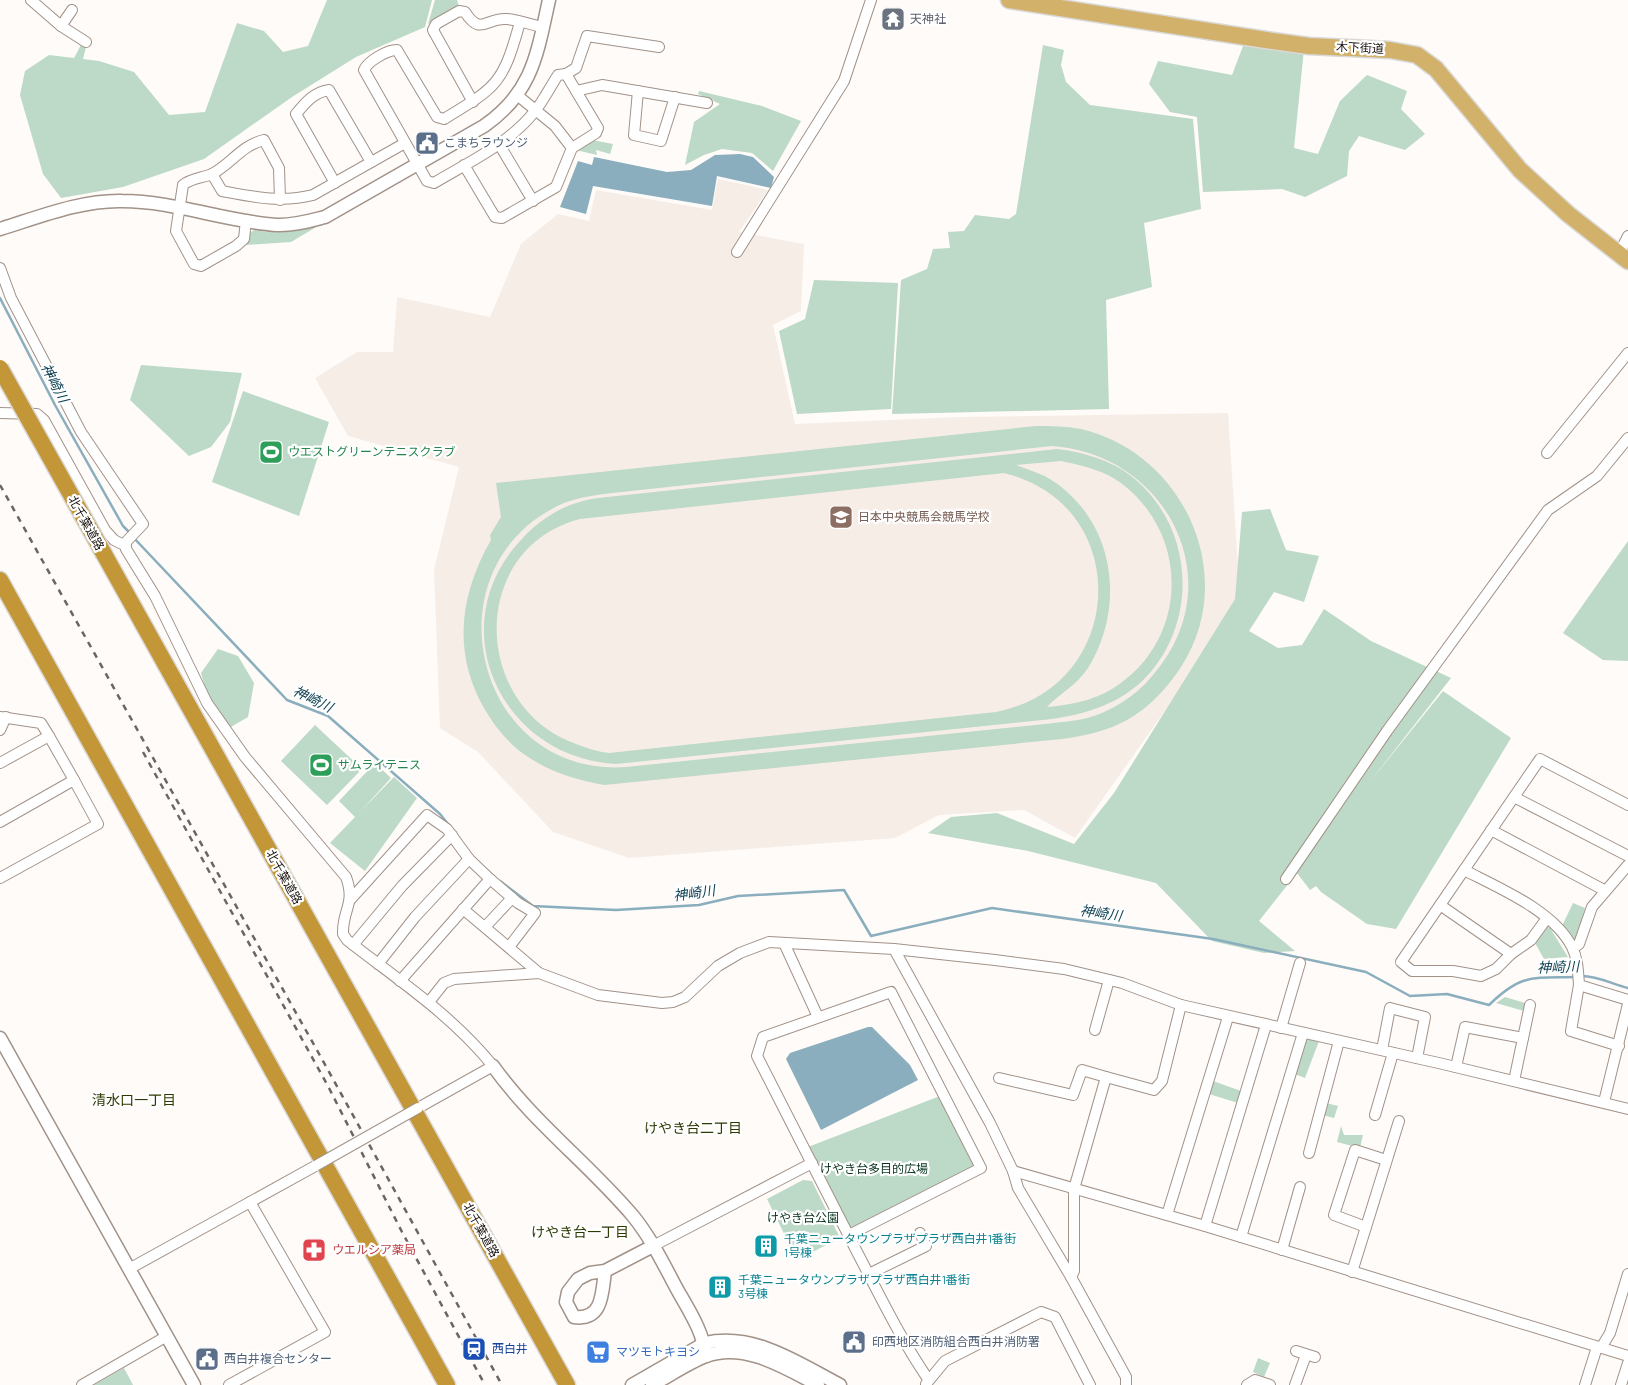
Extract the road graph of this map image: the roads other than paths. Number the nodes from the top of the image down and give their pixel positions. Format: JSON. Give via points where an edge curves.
{"nodes":[{"id":1,"x":31,"y":0,"type":"edge"},
{"id":2,"x":549,"y":0,"type":"edge"},
{"id":3,"x":871,"y":0,"type":"edge"},
{"id":4,"x":1009,"y":0,"type":"edge"},
{"id":5,"x":72,"y":10,"type":"dead end"},
{"id":6,"x":520,"y":22,"type":"junction"},
{"id":7,"x":61,"y":26,"type":"junction"},
{"id":8,"x":543,"y":27,"type":"junction"},
{"id":9,"x":86,"y":42,"type":"dead end"},
{"id":10,"x":659,"y":47,"type":"dead end"},
{"id":11,"x":566,"y":74,"type":"junction"},
{"id":12,"x":576,"y":91,"type":"junction"},
{"id":13,"x":638,"y":91,"type":"junction"},
{"id":14,"x":517,"y":95,"type":"junction"},
{"id":15,"x":675,"y":97,"type":"junction"},
{"id":16,"x":474,"y":102,"type":"junction"},
{"id":17,"x":707,"y":102,"type":"dead end"},
{"id":18,"x":536,"y":111,"type":"junction"},
{"id":19,"x":405,"y":142,"type":"junction"},
{"id":20,"x":499,"y":144,"type":"junction"},
{"id":21,"x":572,"y":148,"type":"junction"},
{"id":22,"x":371,"y":162,"type":"junction"},
{"id":23,"x":418,"y":164,"type":"junction"},
{"id":24,"x":464,"y":165,"type":"junction"},
{"id":25,"x":212,"y":174,"type":"junction"},
{"id":26,"x":335,"y":183,"type":"junction"},
{"id":27,"x":280,"y":200,"type":"junction"},
{"id":28,"x":533,"y":200,"type":"junction"},
{"id":29,"x":180,"y":209,"type":"junction"},
{"id":30,"x":246,"y":220,"type":"junction"},
{"id":31,"x":0,"y":229,"type":"edge"},
{"id":32,"x":1628,"y":236,"type":"edge"},
{"id":33,"x":736,"y":252,"type":"dead end"},
{"id":34,"x":1623,"y":257,"type":"edge"},
{"id":35,"x":0,"y":268,"type":"edge"},
{"id":36,"x":1628,"y":353,"type":"edge"},
{"id":37,"x":0,"y":368,"type":"edge"},
{"id":38,"x":0,"y":413,"type":"edge"},
{"id":39,"x":1628,"y":438,"type":"edge"},
{"id":40,"x":1547,"y":453,"type":"dead end"},
{"id":41,"x":127,"y":543,"type":"junction"},
{"id":42,"x":0,"y":580,"type":"edge"},
{"id":43,"x":3,"y":717,"type":"edge"},
{"id":44,"x":0,"y":730,"type":"edge"},
{"id":45,"x":48,"y":736,"type":"junction"},
{"id":46,"x":0,"y":764,"type":"edge"},
{"id":47,"x":74,"y":780,"type":"junction"},
{"id":48,"x":1514,"y":796,"type":"junction"},
{"id":49,"x":1628,"y":805,"type":"edge"},
{"id":50,"x":0,"y":822,"type":"edge"},
{"id":51,"x":1491,"y":830,"type":"junction"},
{"id":52,"x":452,"y":835,"type":"junction"},
{"id":53,"x":1628,"y":856,"type":"edge"},
{"id":54,"x":469,"y":858,"type":"junction"},
{"id":55,"x":1628,"y":865,"type":"edge"},
{"id":56,"x":1464,"y":870,"type":"junction"},
{"id":57,"x":0,"y":878,"type":"edge"},
{"id":58,"x":490,"y":879,"type":"junction"},
{"id":59,"x":1286,"y":879,"type":"dead end"},
{"id":60,"x":1604,"y":890,"type":"junction"},
{"id":61,"x":512,"y":898,"type":"junction"},
{"id":62,"x":350,"y":900,"type":"junction"},
{"id":63,"x":1440,"y":904,"type":"junction"},
{"id":64,"x":463,"y":909,"type":"junction"},
{"id":65,"x":1547,"y":918,"type":"junction"},
{"id":66,"x":485,"y":927,"type":"junction"},
{"id":67,"x":784,"y":943,"type":"junction"},
{"id":68,"x":353,"y":945,"type":"junction"},
{"id":69,"x":509,"y":947,"type":"junction"},
{"id":70,"x":1573,"y":948,"type":"junction"},
{"id":71,"x":894,"y":949,"type":"junction"},
{"id":72,"x":1511,"y":954,"type":"junction"},
{"id":73,"x":1300,"y":963,"type":"dead end"},
{"id":74,"x":378,"y":964,"type":"junction"},
{"id":75,"x":539,"y":973,"type":"junction"},
{"id":76,"x":1109,"y":980,"type":"junction"},
{"id":77,"x":400,"y":981,"type":"junction"},
{"id":78,"x":1579,"y":985,"type":"junction"},
{"id":79,"x":1628,"y":1000,"type":"edge"},
{"id":80,"x":428,"y":1002,"type":"junction"},
{"id":81,"x":1628,"y":1004,"type":"edge"},
{"id":82,"x":1181,"y":1005,"type":"junction"},
{"id":83,"x":1530,"y":1005,"type":"dead end"},
{"id":84,"x":1228,"y":1016,"type":"junction"},
{"id":85,"x":818,"y":1017,"type":"junction"},
{"id":86,"x":1266,"y":1025,"type":"junction"},
{"id":87,"x":1281,"y":1028,"type":"junction"},
{"id":88,"x":1095,"y":1030,"type":"dead end"},
{"id":89,"x":1303,"y":1033,"type":"junction"},
{"id":90,"x":0,"y":1038,"type":"edge"},
{"id":91,"x":1523,"y":1038,"type":"junction"},
{"id":92,"x":1339,"y":1041,"type":"junction"},
{"id":93,"x":1619,"y":1046,"type":"junction"},
{"id":94,"x":1382,"y":1050,"type":"junction"},
{"id":95,"x":1393,"y":1053,"type":"junction"},
{"id":96,"x":1417,"y":1058,"type":"junction"},
{"id":97,"x":493,"y":1066,"type":"junction"},
{"id":98,"x":1456,"y":1067,"type":"junction"},
{"id":99,"x":1106,"y":1077,"type":"junction"},
{"id":100,"x":999,"y":1078,"type":"dead end"},
{"id":101,"x":1514,"y":1081,"type":"junction"},
{"id":102,"x":1604,"y":1102,"type":"junction"},
{"id":103,"x":1628,"y":1109,"type":"edge"},
{"id":104,"x":1375,"y":1115,"type":"dead end"},
{"id":105,"x":1399,"y":1121,"type":"dead end"},
{"id":106,"x":1309,"y":1152,"type":"dead end"},
{"id":107,"x":1386,"y":1160,"type":"junction"},
{"id":108,"x":812,"y":1163,"type":"junction"},
{"id":109,"x":1013,"y":1171,"type":"junction"},
{"id":110,"x":1300,"y":1187,"type":"dead end"},
{"id":111,"x":1074,"y":1189,"type":"junction"},
{"id":112,"x":250,"y":1202,"type":"junction"},
{"id":113,"x":1167,"y":1215,"type":"junction"},
{"id":114,"x":1204,"y":1226,"type":"junction"},
{"id":115,"x":1366,"y":1227,"type":"junction"},
{"id":116,"x":920,"y":1233,"type":"dead end"},
{"id":117,"x":849,"y":1235,"type":"junction"},
{"id":118,"x":1241,"y":1237,"type":"junction"},
{"id":119,"x":654,"y":1246,"type":"junction"},
{"id":120,"x":1282,"y":1250,"type":"junction"},
{"id":121,"x":129,"y":1269,"type":"junction"},
{"id":122,"x":605,"y":1271,"type":"dead end"},
{"id":123,"x":1352,"y":1272,"type":"junction"},
{"id":124,"x":869,"y":1274,"type":"junction"},
{"id":125,"x":1628,"y":1274,"type":"edge"},
{"id":126,"x":1071,"y":1277,"type":"junction"},
{"id":127,"x":166,"y":1336,"type":"junction"},
{"id":128,"x":704,"y":1343,"type":"junction"},
{"id":129,"x":1599,"y":1348,"type":"junction"},
{"id":130,"x":1306,"y":1354,"type":"dead end"},
{"id":131,"x":706,"y":1356,"type":"junction"},
{"id":132,"x":1628,"y":1356,"type":"edge"},
{"id":133,"x":1628,"y":1363,"type":"edge"},
{"id":134,"x":927,"y":1382,"type":"edge"},
{"id":135,"x":82,"y":1385,"type":"edge"},
{"id":136,"x":194,"y":1385,"type":"edge"},
{"id":137,"x":230,"y":1385,"type":"edge"},
{"id":138,"x":447,"y":1385,"type":"edge"},
{"id":139,"x":567,"y":1385,"type":"edge"},
{"id":140,"x":632,"y":1385,"type":"edge"},
{"id":141,"x":652,"y":1385,"type":"edge"},
{"id":142,"x":818,"y":1385,"type":"edge"},
{"id":143,"x":840,"y":1385,"type":"edge"},
{"id":144,"x":1090,"y":1385,"type":"edge"},
{"id":145,"x":1126,"y":1385,"type":"edge"},
{"id":146,"x":1247,"y":1385,"type":"edge"},
{"id":147,"x":1270,"y":1385,"type":"edge"},
{"id":148,"x":1296,"y":1385,"type":"edge"},
{"id":149,"x":1585,"y":1385,"type":"edge"},
{"id":150,"x":1621,"y":1385,"type":"edge"}],
"edges":[{"from":1,"to":7,"type":"street"},
{"from":2,"to":8,"type":"street"},
{"from":3,"to":33,"type":"street","via":[[844,81]]},
{"from":4,"to":34,"type":"main road","name":"木下街道","via":[[1309,46],[1390,50],[1417,55],[1436,69],[1520,170],[1568,214]]},
{"from":5,"to":7,"type":"street"},
{"from":6,"to":8,"type":"street"},
{"from":6,"to":16,"type":"street","via":[[509,61],[499,80]]},
{"from":6,"to":16,"type":"street","via":[[506,18],[478,26],[465,12],[459,11],[436,24],[433,30]]},
{"from":7,"to":9,"type":"street"},
{"from":8,"to":14,"type":"street","via":[[536,59]]},
{"from":10,"to":11,"type":"street","via":[[587,36],[576,68]]},
{"from":11,"to":12,"type":"street"},
{"from":11,"to":18,"type":"street","via":[[558,75]]},
{"from":12,"to":13,"type":"street","via":[[602,85]]},
{"from":12,"to":21,"type":"street","via":[[598,128],[596,133]]},
{"from":13,"to":15,"type":"street"},
{"from":13,"to":15,"type":"street","via":[[634,135],[661,141]]},
{"from":14,"to":18,"type":"street"},
{"from":14,"to":23,"type":"street","via":[[507,108],[484,126]]},
{"from":15,"to":17,"type":"street"},
{"from":16,"to":19,"type":"street","via":[[444,120],[438,118],[397,50],[366,65],[364,70]]},
{"from":18,"to":20,"type":"street","via":[[519,130]]},
{"from":18,"to":21,"type":"street","via":[[555,126]]},
{"from":19,"to":22,"type":"street"},
{"from":19,"to":23,"type":"street"},
{"from":20,"to":24,"type":"street"},
{"from":20,"to":28,"type":"street"},
{"from":21,"to":28,"type":"street","via":[[556,187]]},
{"from":22,"to":26,"type":"street"},
{"from":22,"to":26,"type":"street","via":[[329,90],[322,91],[308,100],[296,114]]},
{"from":23,"to":24,"type":"street","via":[[427,180],[434,182]]},
{"from":23,"to":30,"type":"street","via":[[325,217],[278,225]]},
{"from":24,"to":28,"type":"street","via":[[495,217],[502,218]]},
{"from":25,"to":27,"type":"street","via":[[222,191]]},
{"from":25,"to":27,"type":"street","via":[[244,148],[264,140],[279,168]]},
{"from":25,"to":29,"type":"street","via":[[183,185]]},
{"from":26,"to":27,"type":"street","via":[[314,194]]},
{"from":29,"to":30,"type":"street"},
{"from":29,"to":30,"type":"street","via":[[176,231],[194,264],[201,266],[244,239]]},
{"from":29,"to":31,"type":"street","via":[[129,201],[88,204]]},
{"from":32,"to":34,"type":"street"},
{"from":35,"to":41,"type":"street","via":[[11,298],[81,432],[143,524]]},
{"from":36,"to":40,"type":"street"},
{"from":37,"to":139,"type":"highway","name":"北千葉道路","bridge":true},
{"from":38,"to":41,"type":"street","via":[[37,414],[44,420],[105,530],[114,540]]},
{"from":39,"to":59,"type":"street","via":[[1597,476],[1548,510],[1387,731]]},
{"from":41,"to":62,"type":"street","via":[[126,549],[155,596],[207,703],[245,756],[346,876]]},
{"from":42,"to":138,"type":"highway"},
{"from":43,"to":44,"type":"street"},
{"from":43,"to":45,"type":"street","via":[[41,723]]},
{"from":45,"to":46,"type":"street"},
{"from":45,"to":47,"type":"street"},
{"from":47,"to":50,"type":"street"},
{"from":47,"to":57,"type":"street","via":[[98,824]]},
{"from":48,"to":49,"type":"street","via":[[1540,759]]},
{"from":48,"to":51,"type":"street"},
{"from":48,"to":53,"type":"street"},
{"from":51,"to":56,"type":"street"},
{"from":51,"to":60,"type":"street"},
{"from":52,"to":54,"type":"street"},
{"from":52,"to":62,"type":"street","via":[[427,815]]},
{"from":52,"to":68,"type":"street","via":[[402,886]]},
{"from":54,"to":58,"type":"street"},
{"from":54,"to":74,"type":"street","via":[[415,917]]},
{"from":55,"to":60,"type":"street"},
{"from":56,"to":63,"type":"street"},
{"from":56,"to":65,"type":"street"},
{"from":58,"to":61,"type":"street"},
{"from":58,"to":64,"type":"street"},
{"from":60,"to":70,"type":"street","via":[[1592,907],[1579,944]]},
{"from":61,"to":66,"type":"street"},
{"from":61,"to":69,"type":"street","via":[[536,913]]},
{"from":62,"to":68,"type":"street","via":[[342,934]]},
{"from":63,"to":72,"type":"street"},
{"from":63,"to":72,"type":"street","via":[[1401,962],[1412,971],[1453,971],[1481,976],[1496,969]]},
{"from":64,"to":66,"type":"street"},
{"from":64,"to":77,"type":"street"},
{"from":65,"to":70,"type":"street"},
{"from":65,"to":72,"type":"street","via":[[1530,940]]},
{"from":66,"to":69,"type":"street"},
{"from":67,"to":71,"type":"street"},
{"from":67,"to":75,"type":"street","via":[[769,942],[740,953],[718,966],[685,997],[673,1002],[615,999]]},
{"from":67,"to":85,"type":"street"},
{"from":68,"to":74,"type":"street"},
{"from":69,"to":75,"type":"street"},
{"from":70,"to":78,"type":"street"},
{"from":71,"to":76,"type":"street","via":[[1064,969]]},
{"from":71,"to":109,"type":"street","via":[[968,1081]]},
{"from":73,"to":87,"type":"street"},
{"from":74,"to":77,"type":"street"},
{"from":75,"to":80,"type":"street","via":[[454,979],[444,984]]},
{"from":76,"to":82,"type":"street"},
{"from":76,"to":88,"type":"street"},
{"from":77,"to":80,"type":"street"},
{"from":78,"to":79,"type":"street"},
{"from":78,"to":93,"type":"street","via":[[1571,1031]]},
{"from":80,"to":97,"type":"street","via":[[473,1041]]},
{"from":81,"to":93,"type":"street"},
{"from":82,"to":84,"type":"street"},
{"from":82,"to":99,"type":"street","via":[[1162,1081],[1154,1090]]},
{"from":83,"to":91,"type":"street"},
{"from":84,"to":86,"type":"street"},
{"from":84,"to":113,"type":"street"},
{"from":85,"to":108,"type":"street","via":[[763,1036],[757,1056]]},
{"from":85,"to":117,"type":"street","via":[[891,992],[982,1168]]},
{"from":86,"to":87,"type":"street"},
{"from":86,"to":114,"type":"street"},
{"from":87,"to":89,"type":"street"},
{"from":89,"to":92,"type":"street"},
{"from":89,"to":118,"type":"street"},
{"from":90,"to":121,"type":"street"},
{"from":91,"to":98,"type":"street","via":[[1464,1027]]},
{"from":91,"to":101,"type":"street"},
{"from":92,"to":94,"type":"street"},
{"from":92,"to":106,"type":"street"},
{"from":93,"to":102,"type":"street"},
{"from":94,"to":95,"type":"street"},
{"from":94,"to":96,"type":"street","via":[[1390,1008],[1425,1017]]},
{"from":95,"to":96,"type":"street"},
{"from":95,"to":104,"type":"street"},
{"from":96,"to":98,"type":"street"},
{"from":97,"to":112,"type":"street","bridge":true},
{"from":97,"to":119,"type":"street","via":[[534,1115],[633,1217]]},
{"from":98,"to":101,"type":"street"},
{"from":99,"to":100,"type":"street","via":[[1082,1070],[1073,1095]]},
{"from":99,"to":111,"type":"street"},
{"from":101,"to":102,"type":"street"},
{"from":102,"to":103,"type":"street"},
{"from":105,"to":107,"type":"street"},
{"from":107,"to":115,"type":"street"},
{"from":107,"to":115,"type":"street","via":[[1355,1150],[1334,1215]]},
{"from":108,"to":117,"type":"street"},
{"from":108,"to":119,"type":"street"},
{"from":109,"to":111,"type":"street"},
{"from":109,"to":126,"type":"street","via":[[1018,1188]]},
{"from":110,"to":120,"type":"street"},
{"from":111,"to":113,"type":"street"},
{"from":111,"to":126,"type":"street","via":[[1074,1271]]},
{"from":112,"to":121,"type":"street"},
{"from":112,"to":137,"type":"street","via":[[325,1332]]},
{"from":113,"to":114,"type":"street"},
{"from":114,"to":118,"type":"street"},
{"from":115,"to":123,"type":"street"},
{"from":116,"to":124,"type":"street","via":[[926,1246]]},
{"from":117,"to":124,"type":"street"},
{"from":118,"to":120,"type":"street"},
{"from":119,"to":122,"type":"street"},
{"from":119,"to":128,"type":"street","via":[[696,1322]]},
{"from":120,"to":123,"type":"street"},
{"from":121,"to":127,"type":"street"},
{"from":123,"to":129,"type":"street"},
{"from":124,"to":134,"type":"street"},
{"from":125,"to":129,"type":"street","via":[[1610,1333]]},
{"from":126,"to":145,"type":"street","via":[[1126,1377]]},
{"from":127,"to":135,"type":"street"},
{"from":127,"to":136,"type":"street"},
{"from":128,"to":131,"type":"street"},
{"from":128,"to":140,"type":"street"},
{"from":128,"to":143,"type":"street","via":[[735,1341],[768,1349]]},
{"from":129,"to":132,"type":"street"},
{"from":129,"to":149,"type":"street"},
{"from":130,"to":148,"type":"street"},
{"from":131,"to":141,"type":"street"},
{"from":131,"to":142,"type":"street","via":[[751,1355],[775,1363]]},
{"from":133,"to":150,"type":"street"},
{"from":134,"to":144,"type":"street","via":[[945,1361],[1041,1312],[1056,1317]]},
{"from":146,"to":147,"type":"street","via":[[1255,1380]]}]}
